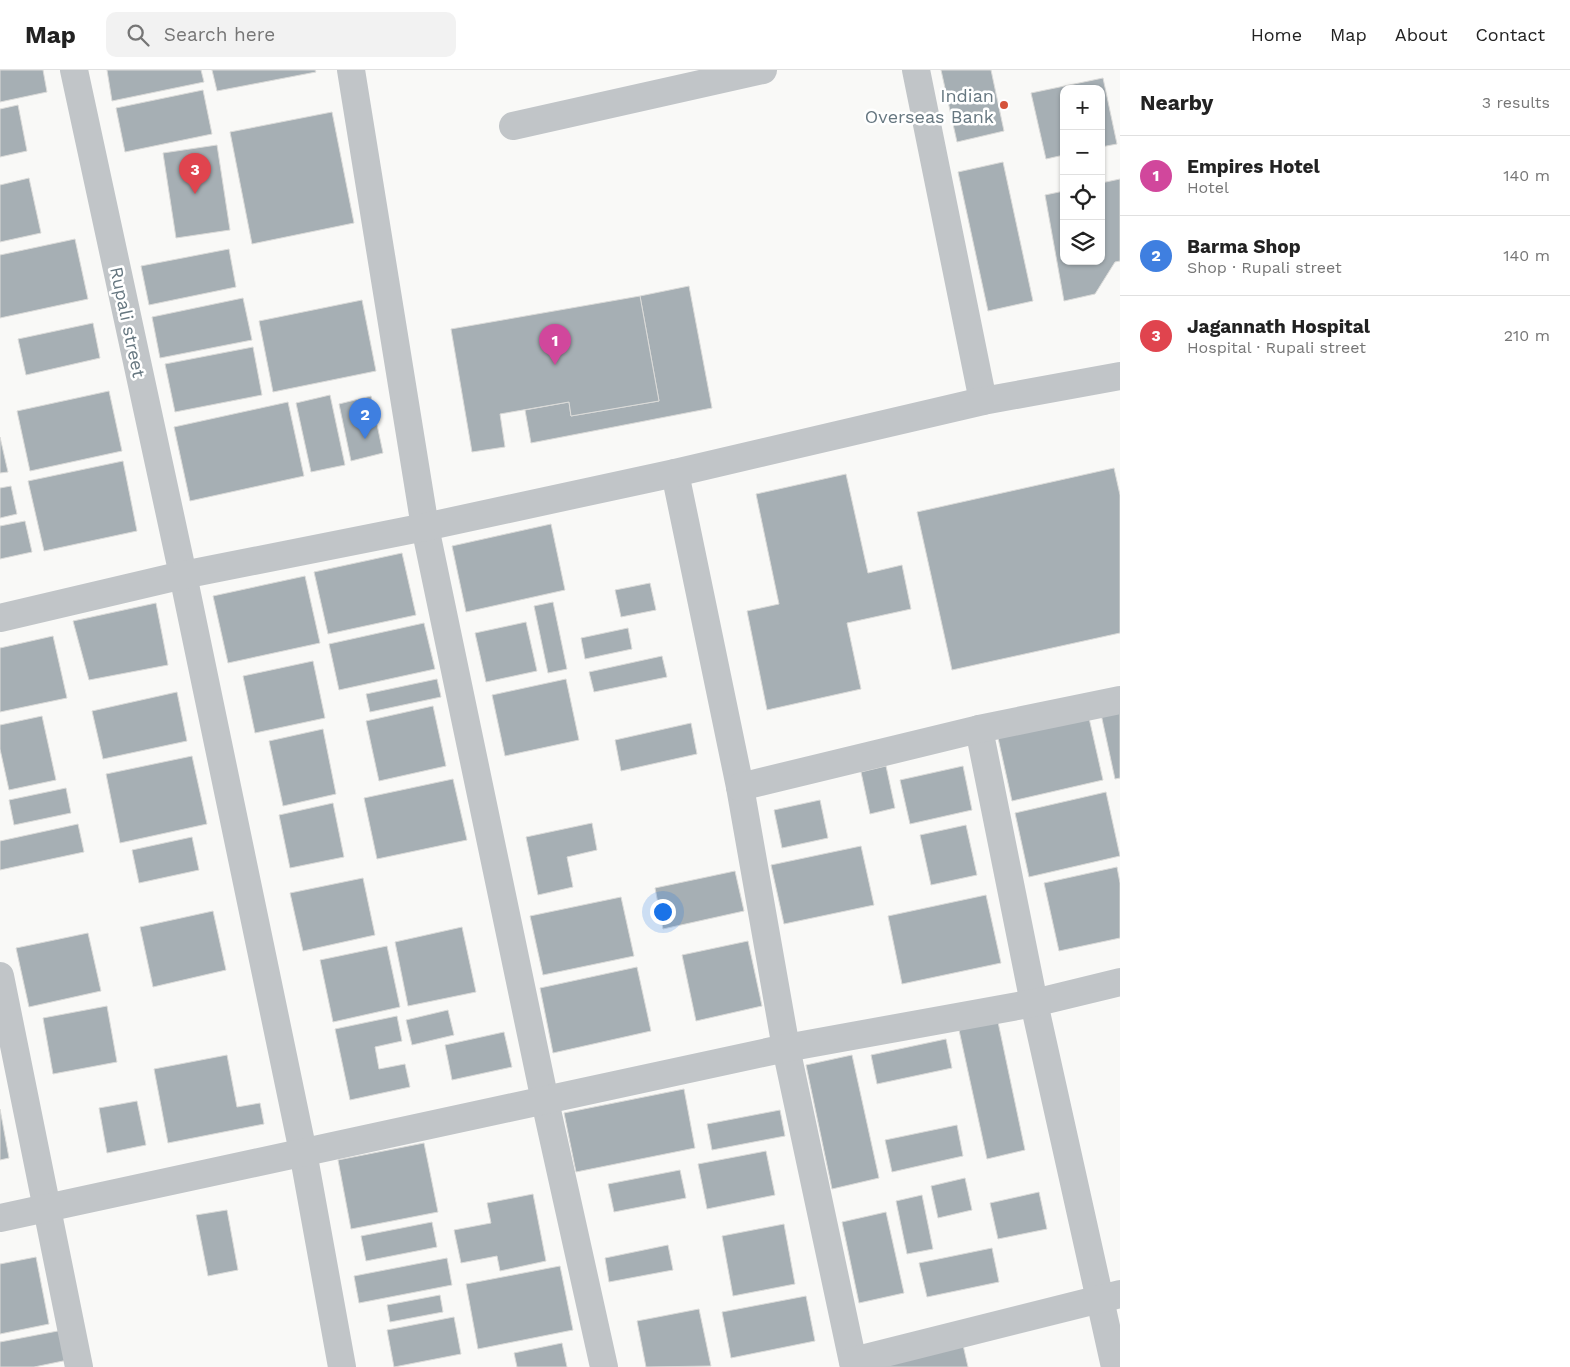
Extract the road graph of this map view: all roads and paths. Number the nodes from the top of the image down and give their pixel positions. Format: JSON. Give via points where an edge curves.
{"nodes":[{"id":1,"x":74,"y":70,"type":"edge"},
{"id":2,"x":351,"y":70,"type":"edge"},
{"id":3,"x":763,"y":70,"type":"edge"},
{"id":4,"x":916,"y":70,"type":"edge"},
{"id":5,"x":513,"y":126,"type":"dead end"},
{"id":6,"x":1120,"y":376,"type":"edge"},
{"id":7,"x":983,"y":401,"type":"junction"},
{"id":8,"x":675,"y":473,"type":"junction"},
{"id":9,"x":425,"y":527,"type":"junction"},
{"id":10,"x":183,"y":575,"type":"junction"},
{"id":11,"x":0,"y":618,"type":"edge"},
{"id":12,"x":1120,"y":700,"type":"edge"},
{"id":13,"x":979,"y":729,"type":"junction"},
{"id":14,"x":740,"y":787,"type":"junction"},
{"id":15,"x":0,"y":976,"type":"edge"},
{"id":16,"x":1120,"y":982,"type":"edge"},
{"id":17,"x":1034,"y":1003,"type":"junction"},
{"id":18,"x":786,"y":1048,"type":"junction"},
{"id":19,"x":545,"y":1101,"type":"junction"},
{"id":20,"x":303,"y":1152,"type":"junction"},
{"id":21,"x":47,"y":1209,"type":"junction"},
{"id":22,"x":0,"y":1218,"type":"edge"},
{"id":23,"x":1110,"y":1296,"type":"edge"},
{"id":24,"x":854,"y":1364,"type":"edge"},
{"id":25,"x":79,"y":1367,"type":"edge"},
{"id":26,"x":342,"y":1367,"type":"edge"},
{"id":27,"x":604,"y":1367,"type":"edge"},
{"id":28,"x":1115,"y":1367,"type":"edge"}],
"edges":[{"from":1,"to":10,"type":"street","name":"Rupali street"},
{"from":2,"to":9,"type":"street"},
{"from":3,"to":5,"type":"street"},
{"from":4,"to":7,"type":"street"},
{"from":6,"to":7,"type":"street"},
{"from":7,"to":8,"type":"street"},
{"from":8,"to":9,"type":"street"},
{"from":8,"to":14,"type":"street"},
{"from":9,"to":10,"type":"street"},
{"from":9,"to":19,"type":"street"},
{"from":10,"to":11,"type":"street"},
{"from":10,"to":20,"type":"street","name":"Rupali street"},
{"from":12,"to":13,"type":"street"},
{"from":13,"to":14,"type":"street"},
{"from":13,"to":17,"type":"street"},
{"from":14,"to":18,"type":"street"},
{"from":15,"to":21,"type":"street"},
{"from":16,"to":17,"type":"street"},
{"from":17,"to":18,"type":"street"},
{"from":17,"to":23,"type":"street"},
{"from":18,"to":19,"type":"street"},
{"from":18,"to":24,"type":"street"},
{"from":19,"to":20,"type":"street"},
{"from":19,"to":27,"type":"street"},
{"from":20,"to":21,"type":"street"},
{"from":20,"to":26,"type":"street","name":"Rupali street"},
{"from":21,"to":22,"type":"street"},
{"from":21,"to":25,"type":"street"},
{"from":23,"to":24,"type":"street"},
{"from":23,"to":28,"type":"street"}]}
